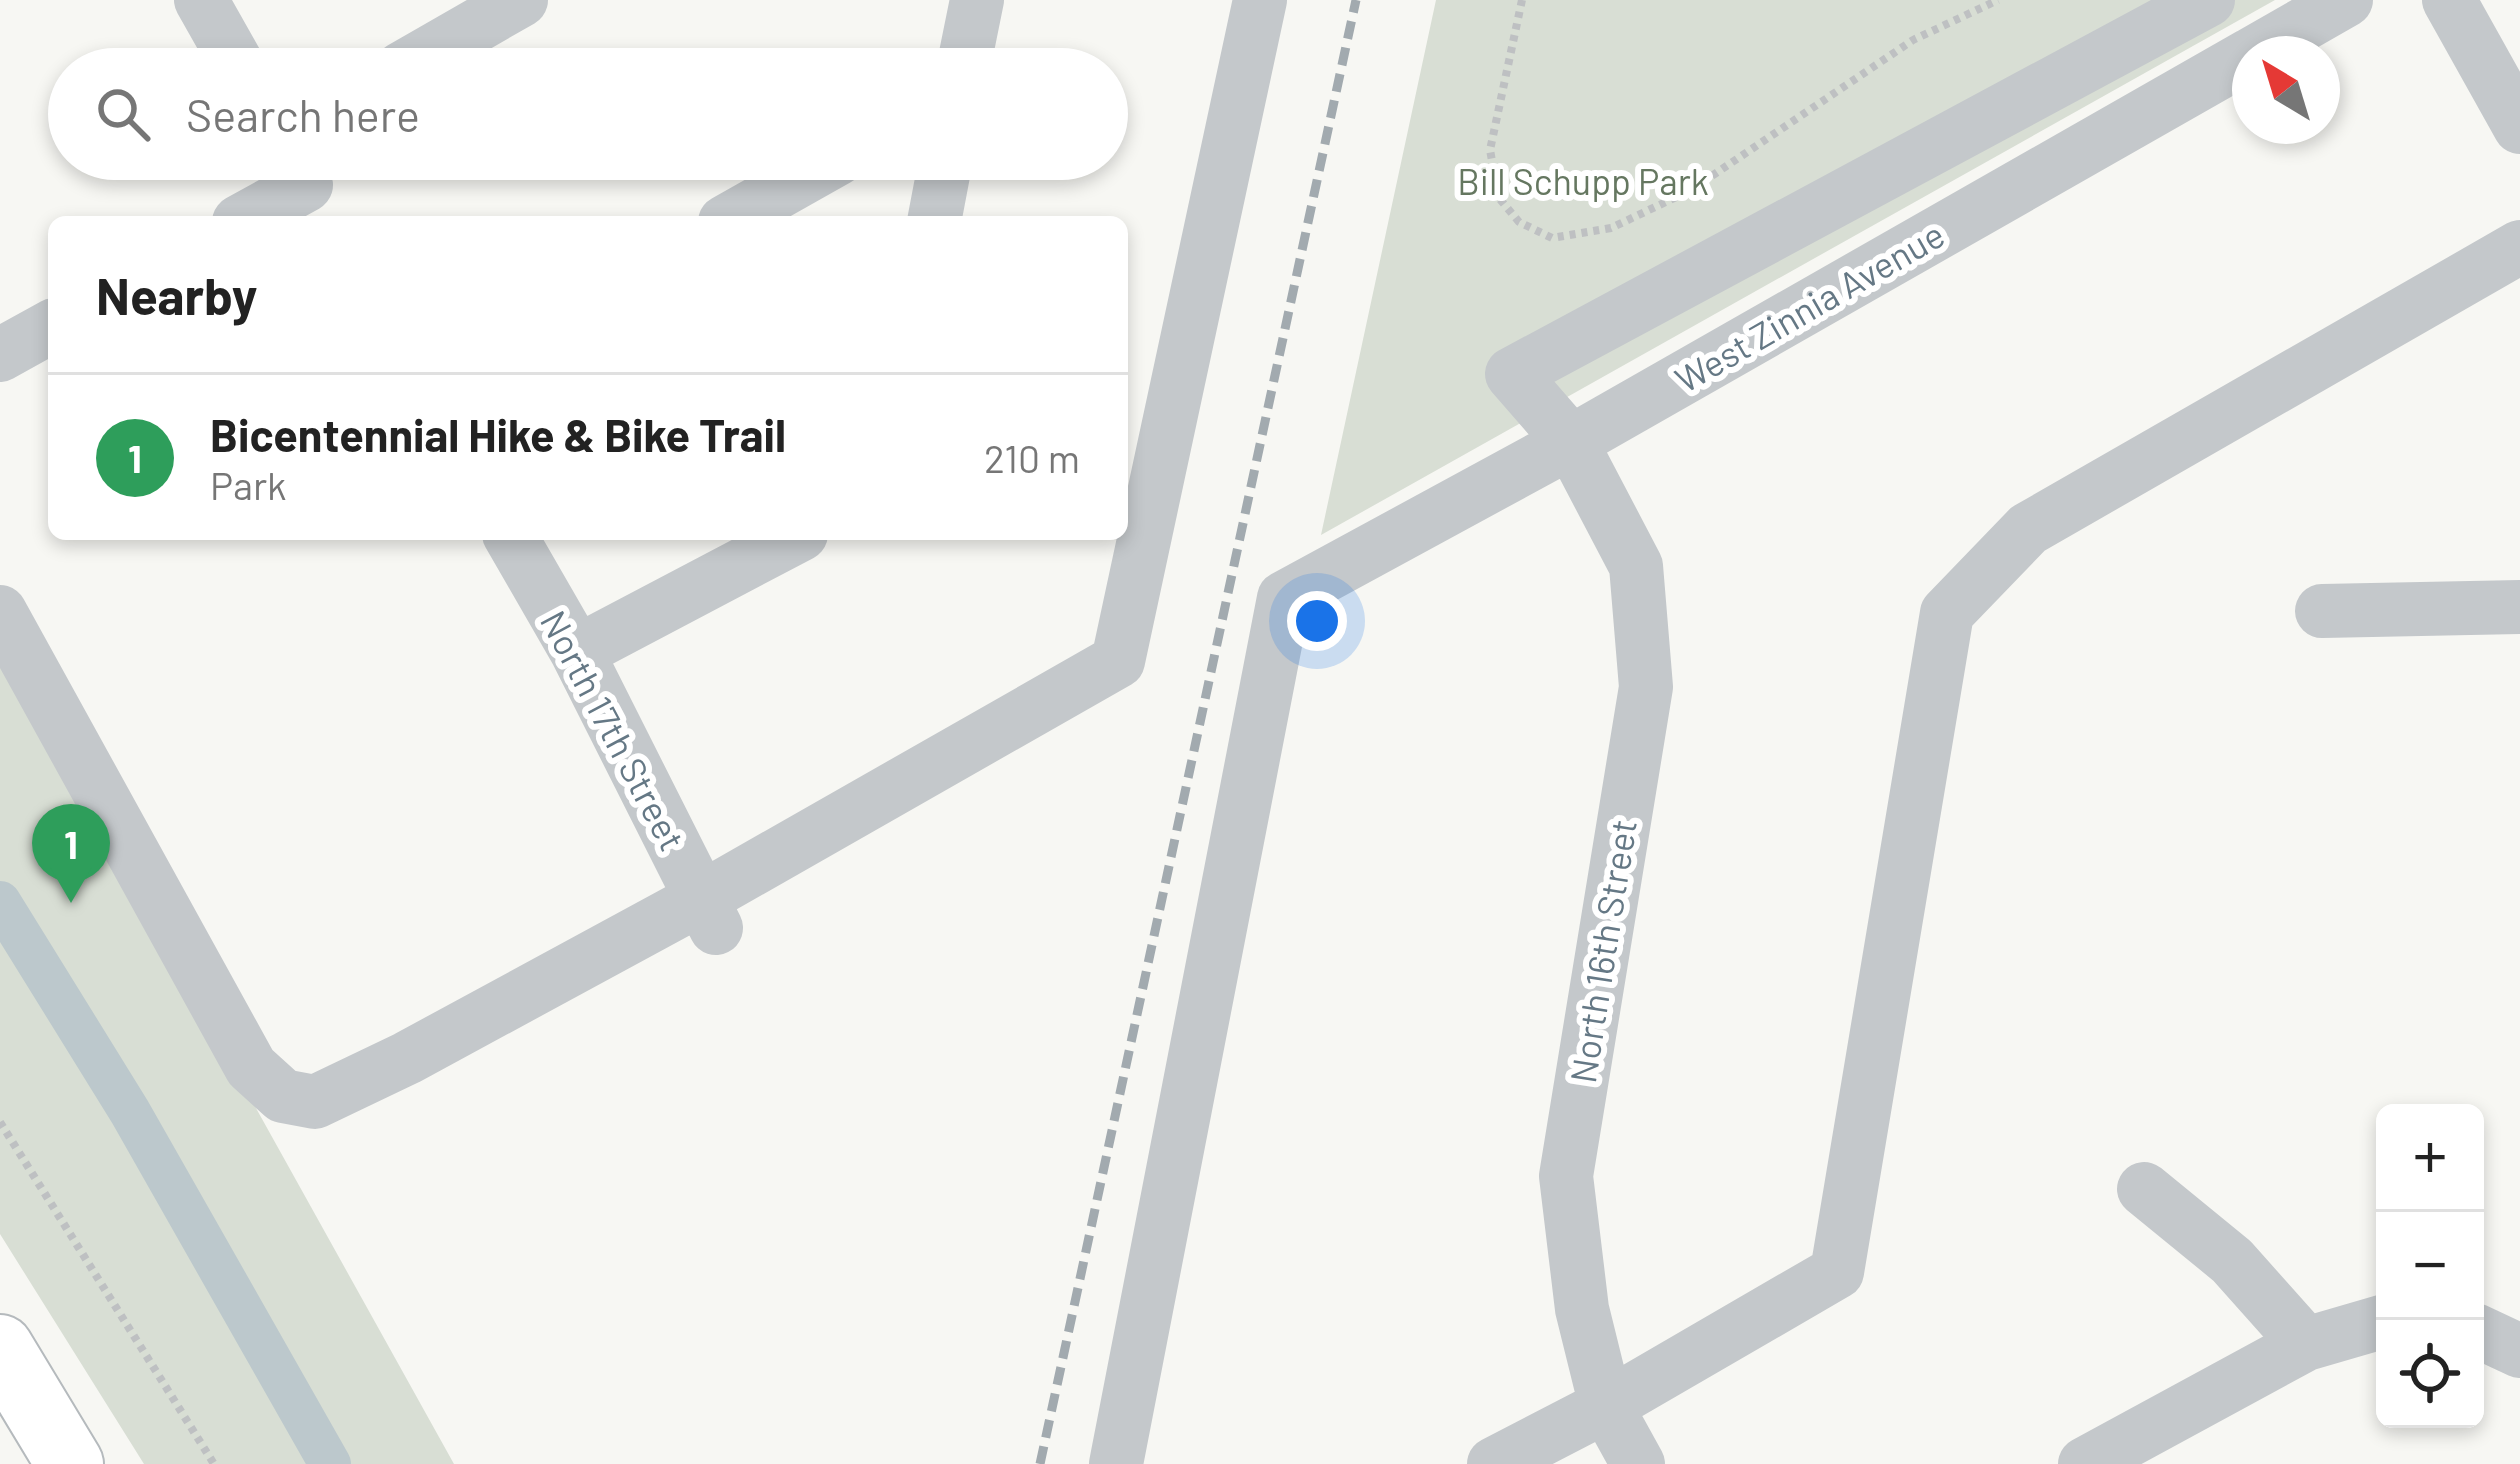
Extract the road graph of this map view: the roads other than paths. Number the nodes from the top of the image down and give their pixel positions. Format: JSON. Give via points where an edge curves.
{"nodes":[{"id":1,"x":201,"y":0,"type":"edge"},
{"id":2,"x":521,"y":0,"type":"edge"},
{"id":3,"x":977,"y":0,"type":"edge"},
{"id":4,"x":1260,"y":0,"type":"edge"},
{"id":5,"x":2208,"y":0,"type":"edge"},
{"id":6,"x":2346,"y":0,"type":"edge"},
{"id":7,"x":2449,"y":0,"type":"edge"},
{"id":8,"x":2283,"y":36,"type":"edge"},
{"id":9,"x":228,"y":48,"type":"edge"},
{"id":10,"x":438,"y":48,"type":"edge"},
{"id":11,"x":967,"y":48,"type":"edge"},
{"id":12,"x":2232,"y":65,"type":"edge"},
{"id":13,"x":2520,"y":127,"type":"edge"},
{"id":14,"x":800,"y":180,"type":"edge"},
{"id":15,"x":942,"y":180,"type":"edge"},
{"id":16,"x":308,"y":188,"type":"edge"},
{"id":17,"x":251,"y":216,"type":"edge"},
{"id":18,"x":736,"y":216,"type":"edge"},
{"id":19,"x":935,"y":216,"type":"edge"},
{"id":20,"x":2520,"y":247,"type":"edge"},
{"id":21,"x":48,"y":328,"type":"edge"},
{"id":22,"x":0,"y":355,"type":"edge"},
{"id":23,"x":1571,"y":442,"type":"junction"},
{"id":24,"x":512,"y":540,"type":"edge"},
{"id":25,"x":790,"y":540,"type":"edge"},
{"id":26,"x":2520,"y":607,"type":"edge"},
{"id":27,"x":2322,"y":611,"type":"dead end"},
{"id":28,"x":0,"y":612,"type":"edge"},
{"id":29,"x":577,"y":652,"type":"junction"},
{"id":30,"x":709,"y":913,"type":"junction"},
{"id":31,"x":2144,"y":1189,"type":"dead end"},
{"id":32,"x":2376,"y":1324,"type":"edge"},
{"id":33,"x":2484,"y":1334,"type":"edge"},
{"id":34,"x":2306,"y":1344,"type":"junction"},
{"id":35,"x":0,"y":1348,"type":"edge"},
{"id":36,"x":2520,"y":1351,"type":"edge"},
{"id":37,"x":1606,"y":1406,"type":"junction"},
{"id":38,"x":70,"y":1464,"type":"edge"},
{"id":39,"x":1116,"y":1464,"type":"edge"},
{"id":40,"x":1494,"y":1464,"type":"edge"},
{"id":41,"x":1638,"y":1464,"type":"edge"},
{"id":42,"x":2085,"y":1464,"type":"edge"}],
"edges":[{"from":1,"to":9,"type":"street"},
{"from":2,"to":10,"type":"street"},
{"from":3,"to":11,"type":"street"},
{"from":4,"to":30,"type":"street","via":[[1118,661]]},
{"from":5,"to":23,"type":"street","name":"North 16th Street","via":[[1512,374]]},
{"from":6,"to":8,"type":"street","name":"West Zinnia Avenue"},
{"from":7,"to":13,"type":"street"},
{"from":12,"to":23,"type":"street","name":"West Zinnia Avenue"},
{"from":14,"to":18,"type":"street"},
{"from":15,"to":19,"type":"street"},
{"from":16,"to":17,"type":"street"},
{"from":20,"to":37,"type":"street","via":[[2028,530],[1947,614],[1837,1272]]},
{"from":21,"to":22,"type":"street"},
{"from":23,"to":37,"type":"street","name":"North 16th Street","via":[[1636,566],[1646,687],[1566,1176],[1582,1309]]},
{"from":23,"to":39,"type":"street","name":"West Zinnia Avenue","via":[[1283,598]]},
{"from":24,"to":29,"type":"street","name":"North 17th Street"},
{"from":25,"to":29,"type":"street"},
{"from":26,"to":27,"type":"street"},
{"from":28,"to":30,"type":"street","via":[[251,1067],[283,1096],[315,1102]]},
{"from":29,"to":30,"type":"street","name":"North 17th Street"},
{"from":31,"to":34,"type":"street","via":[[2232,1261]]},
{"from":32,"to":34,"type":"street"},
{"from":33,"to":36,"type":"street"},
{"from":34,"to":42,"type":"street"},
{"from":35,"to":38,"type":"main road"},
{"from":37,"to":40,"type":"street"},
{"from":37,"to":41,"type":"street","name":"North 16th Street"}]}
